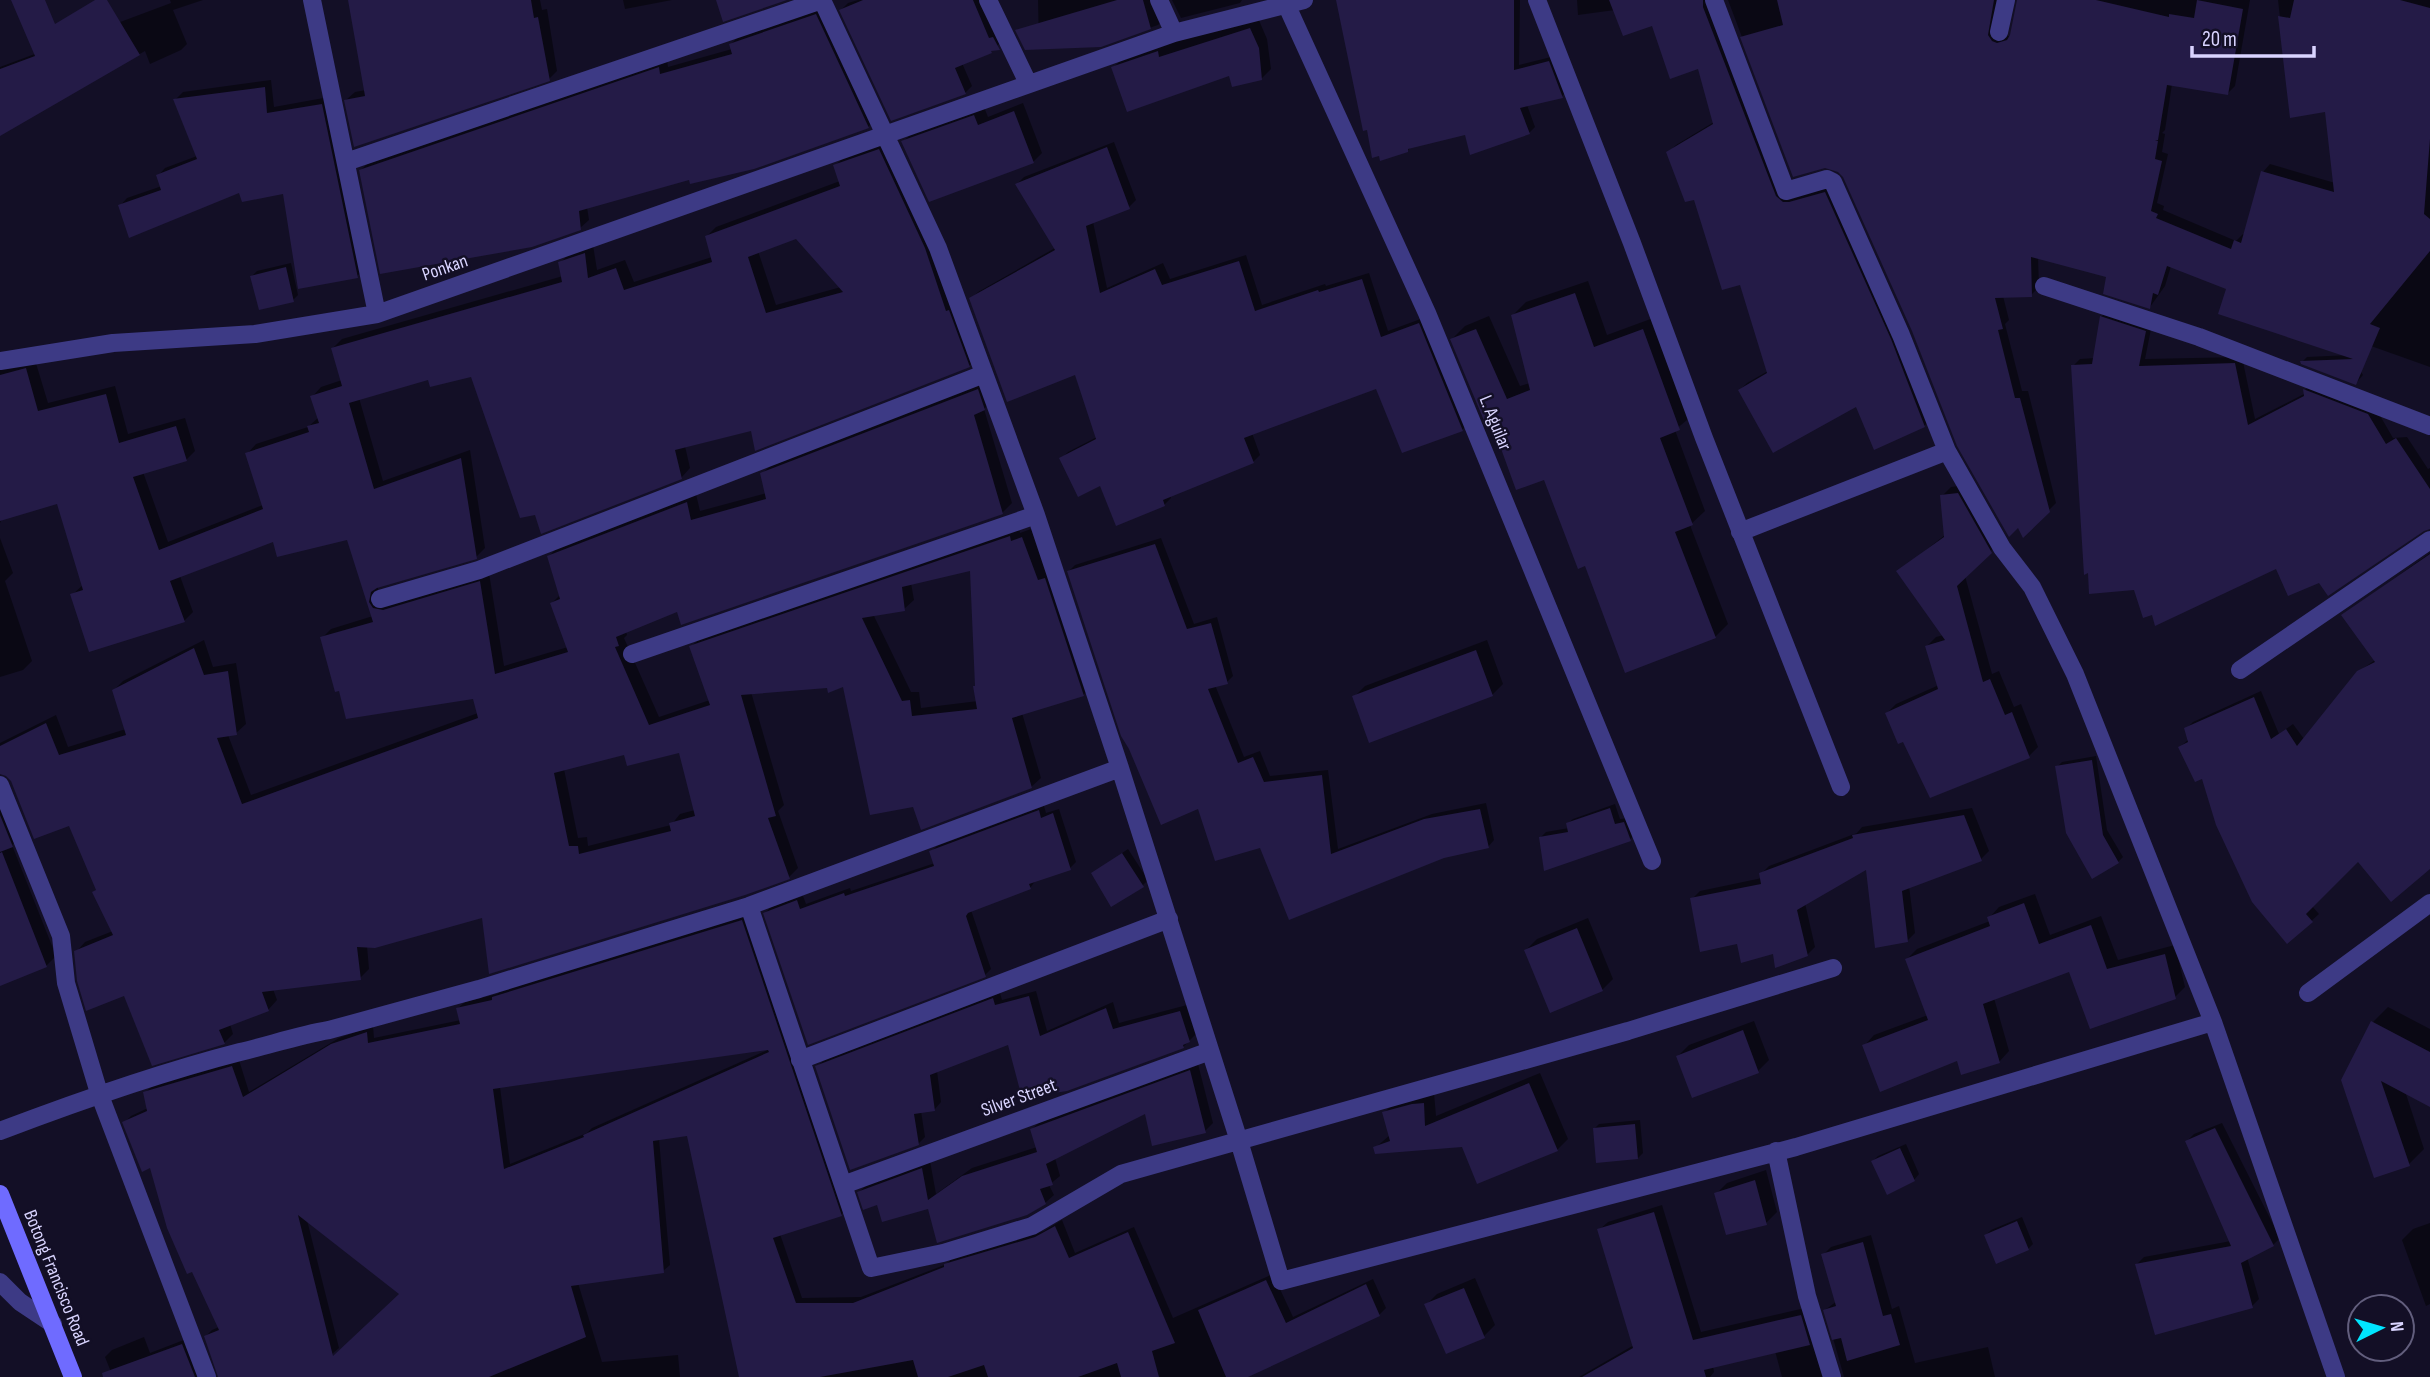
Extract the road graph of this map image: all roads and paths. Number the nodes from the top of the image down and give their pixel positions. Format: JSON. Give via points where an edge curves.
{"nodes":[{"id":1,"x":988,"y":0,"type":"edge"},
{"id":2,"x":1159,"y":0,"type":"edge"},
{"id":3,"x":1537,"y":0,"type":"edge"},
{"id":4,"x":1714,"y":0,"type":"edge"},
{"id":5,"x":2006,"y":0,"type":"edge"},
{"id":6,"x":318,"y":2,"type":"edge"},
{"id":7,"x":1295,"y":3,"type":"edge"},
{"id":8,"x":1999,"y":32,"type":"dead end"},
{"id":9,"x":1174,"y":33,"type":"junction"},
{"id":10,"x":1028,"y":83,"type":"junction"},
{"id":11,"x":886,"y":134,"type":"junction"},
{"id":12,"x":346,"y":162,"type":"junction"},
{"id":13,"x":2044,"y":286,"type":"dead end"},
{"id":14,"x":377,"y":314,"type":"junction"},
{"id":15,"x":0,"y":361,"type":"edge"},
{"id":16,"x":984,"y":374,"type":"junction"},
{"id":17,"x":2430,"y":426,"type":"edge"},
{"id":18,"x":1947,"y":451,"type":"junction"},
{"id":19,"x":1036,"y":515,"type":"junction"},
{"id":20,"x":1740,"y":532,"type":"junction"},
{"id":21,"x":2430,"y":540,"type":"edge"},
{"id":22,"x":380,"y":600,"type":"dead end"},
{"id":23,"x":632,"y":654,"type":"dead end"},
{"id":24,"x":2240,"y":670,"type":"dead end"},
{"id":25,"x":1121,"y":768,"type":"junction"},
{"id":26,"x":0,"y":785,"type":"edge"},
{"id":27,"x":1841,"y":787,"type":"dead end"},
{"id":28,"x":1652,"y":862,"type":"dead end"},
{"id":29,"x":2430,"y":903,"type":"edge"},
{"id":30,"x":750,"y":906,"type":"junction"},
{"id":31,"x":1168,"y":919,"type":"junction"},
{"id":32,"x":1833,"y":968,"type":"dead end"},
{"id":33,"x":2308,"y":993,"type":"dead end"},
{"id":34,"x":2213,"y":1022,"type":"junction"},
{"id":35,"x":1210,"y":1051,"type":"junction"},
{"id":36,"x":800,"y":1060,"type":"junction"},
{"id":37,"x":99,"y":1093,"type":"junction"},
{"id":38,"x":0,"y":1131,"type":"edge"},
{"id":39,"x":1239,"y":1141,"type":"junction"},
{"id":40,"x":1776,"y":1151,"type":"junction"},
{"id":41,"x":843,"y":1185,"type":"junction"},
{"id":42,"x":0,"y":1194,"type":"edge"},
{"id":43,"x":0,"y":1282,"type":"edge"},
{"id":44,"x":52,"y":1324,"type":"junction"},
{"id":45,"x":73,"y":1377,"type":"edge"},
{"id":46,"x":207,"y":1377,"type":"edge"},
{"id":47,"x":1832,"y":1377,"type":"edge"},
{"id":48,"x":2336,"y":1377,"type":"edge"}],
"edges":[{"from":1,"to":10,"type":"street"},
{"from":2,"to":9,"type":"street"},
{"from":3,"to":20,"type":"street"},
{"from":4,"to":18,"type":"street","via":[[1786,191],[1827,179],[1833,182],[1902,335]]},
{"from":5,"to":8,"type":"street"},
{"from":6,"to":12,"type":"street"},
{"from":7,"to":9,"type":"street","name":"Ponkan"},
{"from":7,"to":28,"type":"street","name":"L. Aguilar"},
{"from":9,"to":10,"type":"street","name":"Ponkan"},
{"from":10,"to":11,"type":"street","name":"Ponkan"},
{"from":11,"to":12,"type":"street","via":[[822,0]]},
{"from":11,"to":14,"type":"street","name":"Ponkan"},
{"from":11,"to":16,"type":"street","via":[[938,248]]},
{"from":12,"to":14,"type":"street"},
{"from":13,"to":17,"type":"street","via":[[2199,337]]},
{"from":14,"to":15,"type":"street","name":"Ponkan","via":[[255,334],[114,343]]},
{"from":16,"to":19,"type":"street"},
{"from":16,"to":22,"type":"street","via":[[479,570]]},
{"from":18,"to":20,"type":"street"},
{"from":18,"to":34,"type":"street","via":[[2002,548],[2032,587],[2075,674]]},
{"from":19,"to":23,"type":"street"},
{"from":19,"to":25,"type":"street"},
{"from":20,"to":27,"type":"street"},
{"from":21,"to":24,"type":"street"},
{"from":25,"to":30,"type":"street"},
{"from":25,"to":31,"type":"street"},
{"from":26,"to":37,"type":"street","via":[[61,936],[66,983]]},
{"from":29,"to":33,"type":"street"},
{"from":30,"to":36,"type":"street"},
{"from":30,"to":37,"type":"street","via":[[466,992]]},
{"from":31,"to":35,"type":"street"},
{"from":31,"to":36,"type":"street"},
{"from":32,"to":39,"type":"street"},
{"from":34,"to":40,"type":"street"},
{"from":34,"to":48,"type":"street"},
{"from":35,"to":39,"type":"street"},
{"from":35,"to":41,"type":"street","name":"Silver Street"},
{"from":36,"to":41,"type":"street"},
{"from":37,"to":38,"type":"street"},
{"from":37,"to":46,"type":"street"},
{"from":39,"to":40,"type":"street","via":[[1281,1281]]},
{"from":39,"to":41,"type":"street","via":[[1121,1174],[1031,1226],[943,1253],[871,1268]]},
{"from":40,"to":47,"type":"street","via":[[1807,1296]]},
{"from":42,"to":44,"type":"street","name":"Botong Francisco Road"},
{"from":43,"to":44,"type":"street"},
{"from":44,"to":45,"type":"street","name":"Botong Francisco Road"}]}
